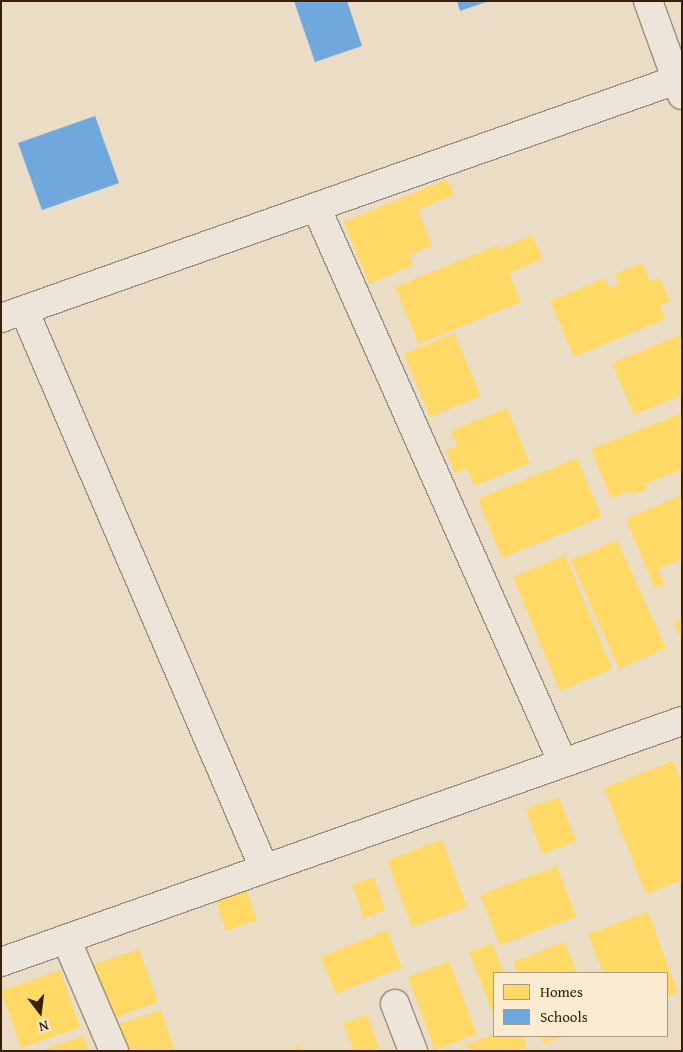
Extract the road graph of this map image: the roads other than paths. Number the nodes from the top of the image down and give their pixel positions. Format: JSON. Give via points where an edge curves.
{"nodes":[{"id":1,"x":648,"y":1,"type":"edge"},
{"id":2,"x":679,"y":88,"type":"edge"},
{"id":3,"x":316,"y":207,"type":"junction"},
{"id":4,"x":13,"y":314,"type":"edge"},
{"id":5,"x":682,"y":720,"type":"edge"},
{"id":6,"x":563,"y":762,"type":"junction"},
{"id":7,"x":264,"y":868,"type":"junction"},
{"id":8,"x":66,"y":939,"type":"junction"},
{"id":9,"x":3,"y":956,"type":"edge"},
{"id":10,"x":395,"y":1004,"type":"dead end"},
{"id":11,"x":114,"y":1051,"type":"edge"},
{"id":12,"x":413,"y":1051,"type":"edge"}],
"edges":[{"from":1,"to":2,"type":"street"},
{"from":2,"to":3,"type":"street"},
{"from":3,"to":4,"type":"street"},
{"from":3,"to":6,"type":"street"},
{"from":4,"to":7,"type":"street"},
{"from":5,"to":6,"type":"street"},
{"from":6,"to":7,"type":"street"},
{"from":7,"to":8,"type":"street"},
{"from":8,"to":9,"type":"street"},
{"from":8,"to":11,"type":"street"},
{"from":10,"to":12,"type":"street"}]}
